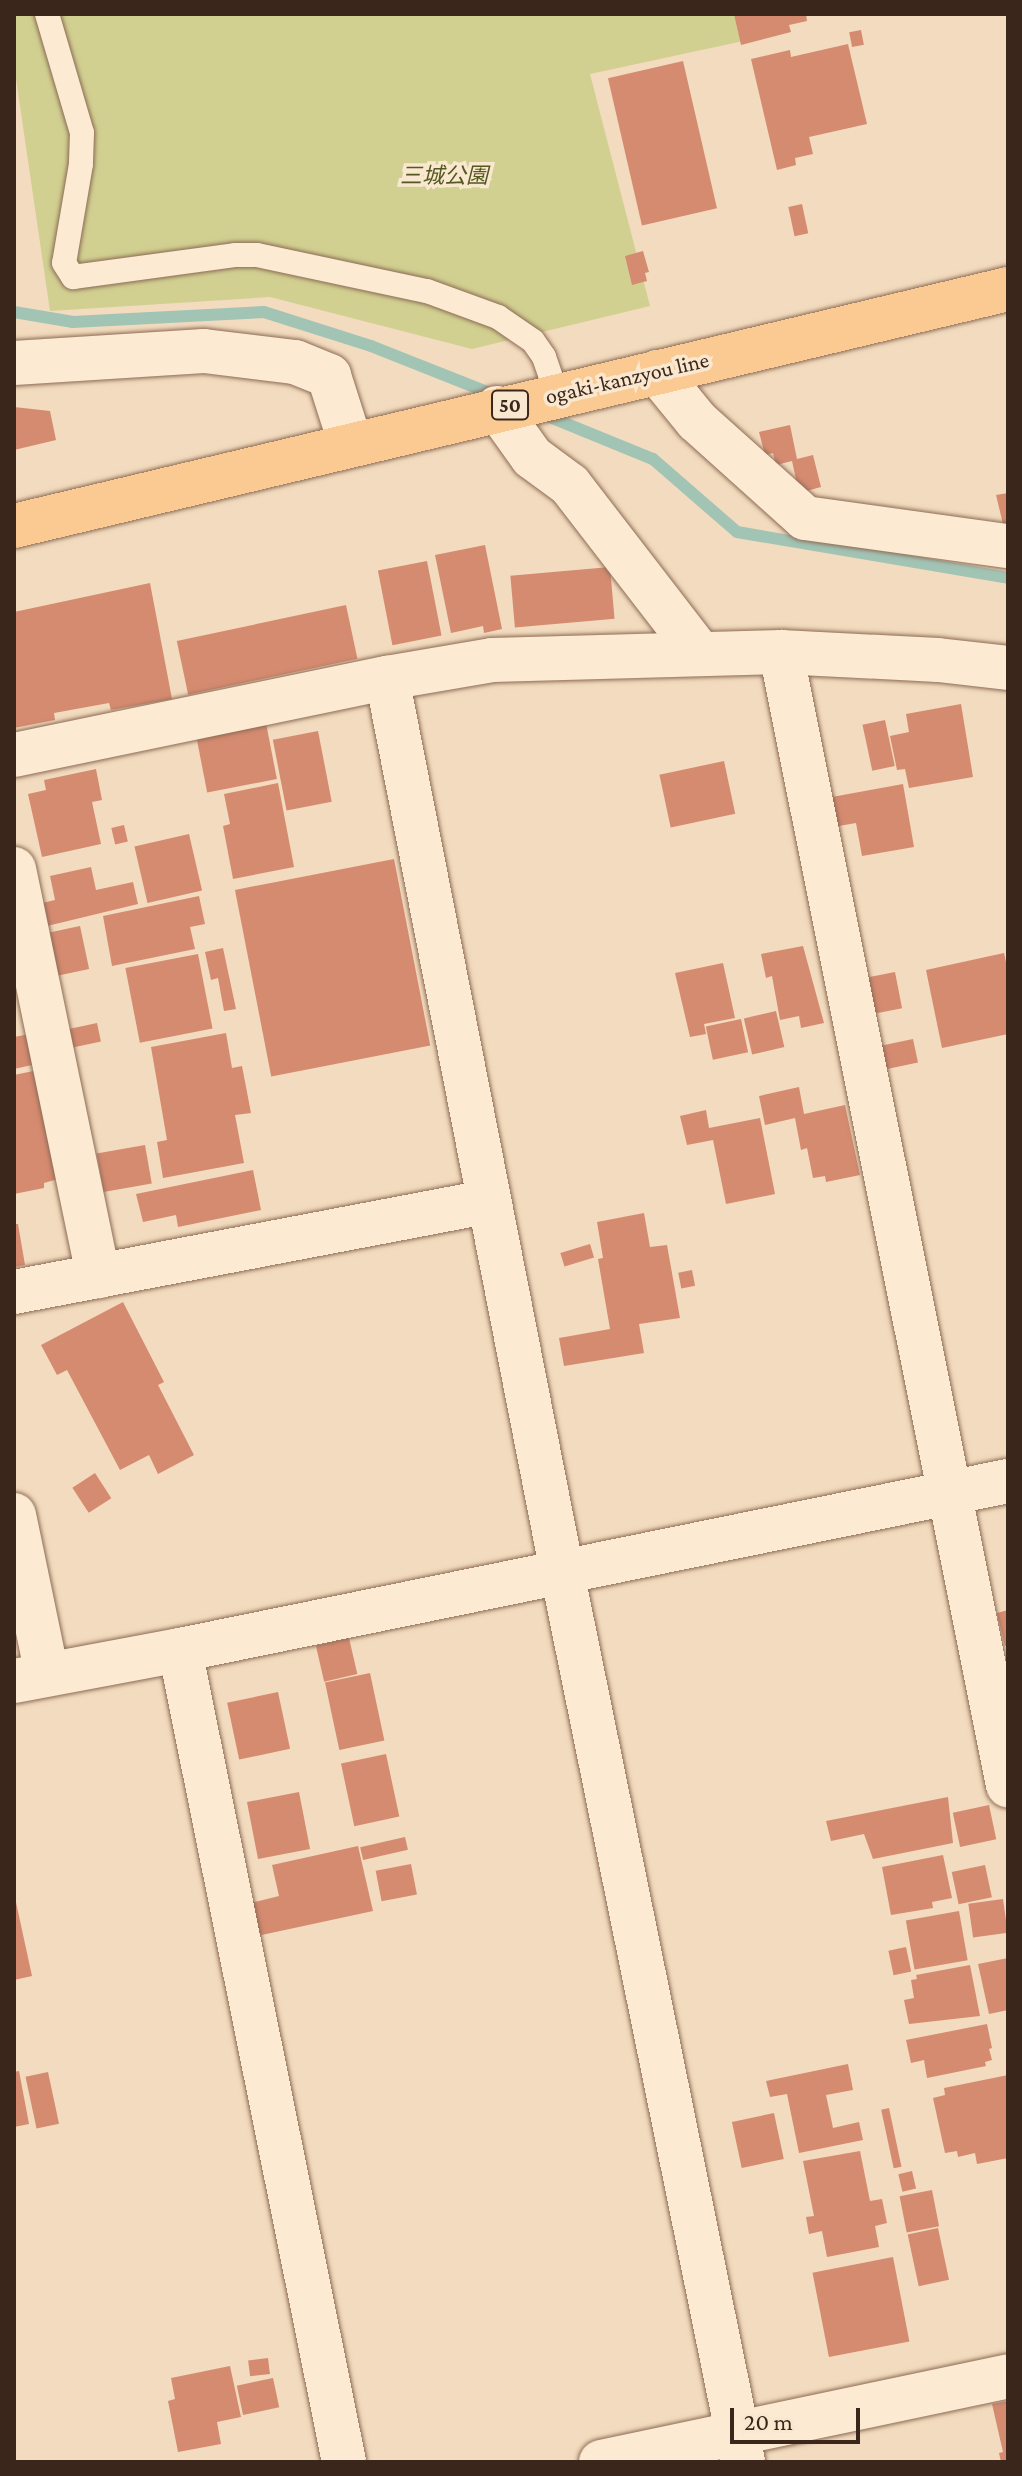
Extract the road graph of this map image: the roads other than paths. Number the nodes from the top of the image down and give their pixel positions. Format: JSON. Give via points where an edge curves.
{"nodes":[{"id":1,"x":47,"y":14,"type":"edge"},
{"id":2,"x":1008,"y":289,"type":"edge"},
{"id":3,"x":14,"y":363,"type":"edge"},
{"id":4,"x":657,"y":372,"type":"junction"},
{"id":5,"x":557,"y":394,"type":"junction"},
{"id":6,"x":497,"y":408,"type":"junction"},
{"id":7,"x":351,"y":445,"type":"junction"},
{"id":8,"x":14,"y":526,"type":"edge"},
{"id":9,"x":1008,"y":546,"type":"edge"},
{"id":10,"x":781,"y":652,"type":"junction"},
{"id":11,"x":700,"y":654,"type":"junction"},
{"id":12,"x":1008,"y":668,"type":"edge"},
{"id":13,"x":387,"y":678,"type":"junction"},
{"id":14,"x":14,"y":755,"type":"edge"},
{"id":15,"x":14,"y":869,"type":"edge"},
{"id":16,"x":488,"y":1202,"type":"junction"},
{"id":17,"x":98,"y":1276,"type":"junction"},
{"id":18,"x":14,"y":1292,"type":"edge"},
{"id":19,"x":1008,"y":1481,"type":"edge"},
{"id":20,"x":948,"y":1493,"type":"junction"},
{"id":21,"x":14,"y":1515,"type":"edge"},
{"id":22,"x":562,"y":1572,"type":"junction"},
{"id":23,"x":180,"y":1650,"type":"junction"},
{"id":24,"x":30,"y":1677,"type":"edge"},
{"id":25,"x":1008,"y":1785,"type":"edge"},
{"id":26,"x":1008,"y":2376,"type":"edge"},
{"id":27,"x":740,"y":2447,"type":"edge"},
{"id":28,"x":344,"y":2462,"type":"edge"},
{"id":29,"x":601,"y":2462,"type":"edge"}],
"edges":[{"from":1,"to":5,"type":"lane","via":[[82,133],[64,263],[73,277],[257,255],[427,291],[498,317],[533,341]]},
{"from":2,"to":4,"type":"main road","name":"ogaki-kanzyou line","number":"50"},
{"from":3,"to":7,"type":"street","via":[[204,351],[295,362],[329,376]]},
{"from":4,"to":5,"type":"main road","name":"ogaki-kanzyou line","number":"50"},
{"from":4,"to":9,"type":"street","via":[[697,421],[805,518]]},
{"from":5,"to":6,"type":"main road","name":"ogaki-kanzyou line","number":"50"},
{"from":6,"to":7,"type":"main road","name":"ogaki-kanzyou line","number":"50"},
{"from":6,"to":11,"type":"street","via":[[532,457],[570,485]]},
{"from":7,"to":8,"type":"main road","name":"ogaki-kanzyou line","number":"50"},
{"from":10,"to":11,"type":"street"},
{"from":10,"to":12,"type":"street"},
{"from":10,"to":20,"type":"street"},
{"from":11,"to":13,"type":"street","via":[[492,660]]},
{"from":13,"to":14,"type":"street"},
{"from":13,"to":16,"type":"street"},
{"from":15,"to":17,"type":"street"},
{"from":16,"to":17,"type":"street"},
{"from":16,"to":22,"type":"street"},
{"from":17,"to":18,"type":"street"},
{"from":19,"to":20,"type":"street"},
{"from":20,"to":22,"type":"street"},
{"from":20,"to":25,"type":"street"},
{"from":21,"to":24,"type":"street"},
{"from":22,"to":23,"type":"street"},
{"from":22,"to":27,"type":"street"},
{"from":23,"to":24,"type":"street"},
{"from":23,"to":28,"type":"street"},
{"from":26,"to":27,"type":"street"},
{"from":27,"to":29,"type":"street"}]}
